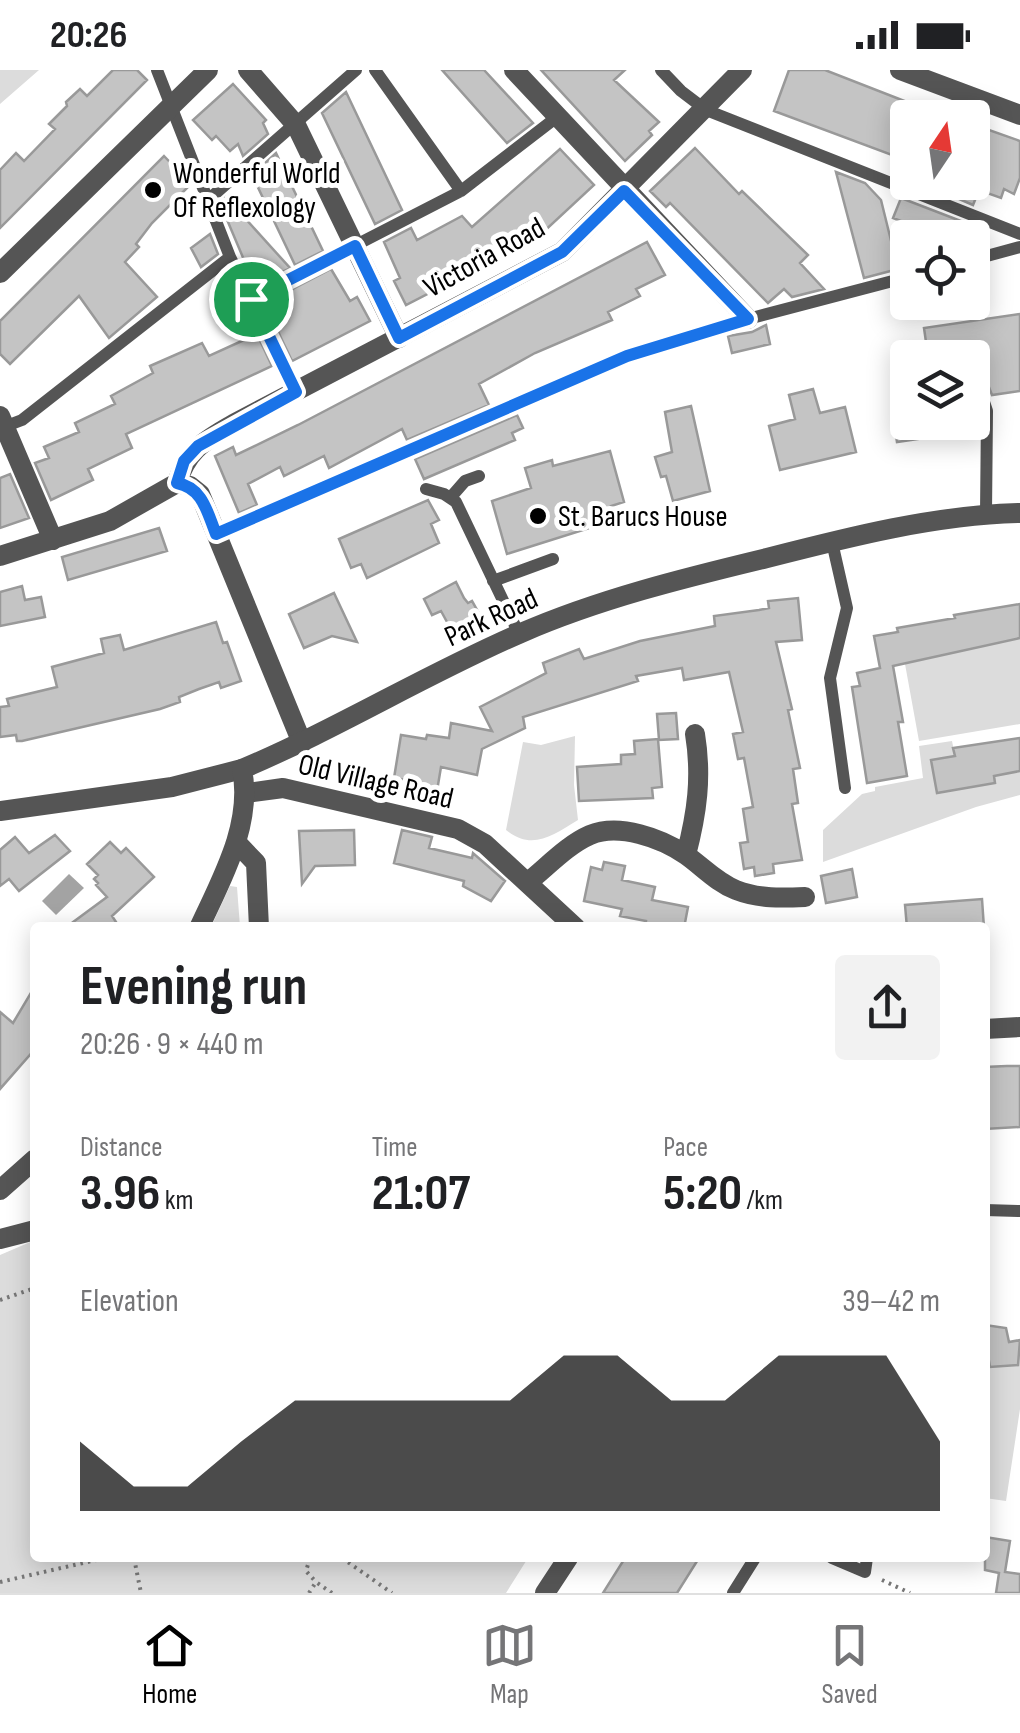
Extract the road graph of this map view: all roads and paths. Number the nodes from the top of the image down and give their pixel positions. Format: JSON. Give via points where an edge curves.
{"nodes":[{"id":1,"x":157,"y":70,"type":"edge"},
{"id":2,"x":208,"y":70,"type":"edge"},
{"id":3,"x":248,"y":70,"type":"edge"},
{"id":4,"x":356,"y":70,"type":"edge"},
{"id":5,"x":375,"y":70,"type":"edge"},
{"id":6,"x":514,"y":70,"type":"edge"},
{"id":7,"x":662,"y":70,"type":"edge"},
{"id":8,"x":742,"y":70,"type":"edge"},
{"id":9,"x":900,"y":70,"type":"edge"},
{"id":10,"x":171,"y":106,"type":"junction"},
{"id":11,"x":706,"y":110,"type":"junction"},
{"id":12,"x":1020,"y":115,"type":"edge"},
{"id":13,"x":557,"y":117,"type":"junction"},
{"id":14,"x":296,"y":124,"type":"junction"},
{"id":15,"x":461,"y":191,"type":"junction"},
{"id":16,"x":624,"y":191,"type":"junction"},
{"id":17,"x":208,"y":200,"type":"junction"},
{"id":18,"x":1020,"y":234,"type":"edge"},
{"id":19,"x":355,"y":246,"type":"junction"},
{"id":20,"x":1020,"y":247,"type":"edge"},
{"id":21,"x":990,"y":255,"type":"edge"},
{"id":22,"x":230,"y":257,"type":"junction"},
{"id":23,"x":0,"y":273,"type":"edge"},
{"id":24,"x":890,"y":282,"type":"edge"},
{"id":25,"x":251,"y":299,"type":"junction"},
{"id":26,"x":748,"y":319,"type":"junction"},
{"id":27,"x":399,"y":338,"type":"junction"},
{"id":28,"x":296,"y":392,"type":"junction"},
{"id":29,"x":2,"y":424,"type":"edge"},
{"id":30,"x":987,"y":440,"type":"edge"},
{"id":31,"x":479,"y":476,"type":"dead end"},
{"id":32,"x":177,"y":483,"type":"junction"},
{"id":33,"x":426,"y":490,"type":"dead end"},
{"id":34,"x":451,"y":497,"type":"junction"},
{"id":35,"x":986,"y":514,"type":"junction"},
{"id":36,"x":1020,"y":514,"type":"edge"},
{"id":37,"x":216,"y":534,"type":"junction"},
{"id":38,"x":53,"y":540,"type":"junction"},
{"id":39,"x":832,"y":542,"type":"junction"},
{"id":40,"x":0,"y":556,"type":"edge"},
{"id":41,"x":553,"y":559,"type":"dead end"},
{"id":42,"x":493,"y":581,"type":"junction"},
{"id":43,"x":519,"y":634,"type":"junction"},
{"id":44,"x":695,"y":734,"type":"dead end"},
{"id":45,"x":302,"y":744,"type":"junction"},
{"id":46,"x":242,"y":768,"type":"junction"},
{"id":47,"x":845,"y":788,"type":"dead end"},
{"id":48,"x":247,"y":793,"type":"junction"},
{"id":49,"x":0,"y":811,"type":"edge"},
{"id":50,"x":236,"y":842,"type":"junction"},
{"id":51,"x":686,"y":855,"type":"junction"},
{"id":52,"x":528,"y":882,"type":"junction"},
{"id":53,"x":805,"y":898,"type":"dead end"},
{"id":54,"x":202,"y":922,"type":"edge"},
{"id":55,"x":259,"y":922,"type":"edge"},
{"id":56,"x":570,"y":922,"type":"edge"},
{"id":57,"x":1020,"y":1028,"type":"edge"},
{"id":58,"x":990,"y":1030,"type":"edge"},
{"id":59,"x":30,"y":1163,"type":"edge"},
{"id":60,"x":0,"y":1190,"type":"edge"},
{"id":61,"x":990,"y":1210,"type":"edge"},
{"id":62,"x":1020,"y":1211,"type":"edge"},
{"id":63,"x":30,"y":1231,"type":"edge"},
{"id":64,"x":0,"y":1239,"type":"edge"},
{"id":65,"x":30,"y":1290,"type":"edge"},
{"id":66,"x":0,"y":1300,"type":"edge"},
{"id":67,"x":88,"y":1562,"type":"edge"},
{"id":68,"x":135,"y":1562,"type":"edge"},
{"id":69,"x":309,"y":1562,"type":"edge"},
{"id":70,"x":348,"y":1562,"type":"edge"},
{"id":71,"x":565,"y":1562,"type":"edge"},
{"id":72,"x":752,"y":1562,"type":"edge"},
{"id":73,"x":841,"y":1562,"type":"edge"},
{"id":74,"x":867,"y":1562,"type":"edge"},
{"id":75,"x":865,"y":1572,"type":"junction"},
{"id":76,"x":0,"y":1582,"type":"edge"},
{"id":77,"x":316,"y":1582,"type":"junction"},
{"id":78,"x":141,"y":1593,"type":"edge"},
{"id":79,"x":309,"y":1593,"type":"edge"},
{"id":80,"x":332,"y":1593,"type":"edge"},
{"id":81,"x":392,"y":1593,"type":"edge"},
{"id":82,"x":545,"y":1593,"type":"edge"},
{"id":83,"x":733,"y":1593,"type":"edge"},
{"id":84,"x":910,"y":1593,"type":"edge"}],
"edges":[{"from":1,"to":10,"type":"lane"},
{"from":2,"to":10,"type":"street"},
{"from":3,"to":14,"type":"street"},
{"from":4,"to":14,"type":"lane"},
{"from":5,"to":15,"type":"lane"},
{"from":6,"to":13,"type":"street"},
{"from":7,"to":11,"type":"lane"},
{"from":8,"to":11,"type":"street","name":"Victoria Road"},
{"from":9,"to":12,"type":"street"},
{"from":10,"to":17,"type":"lane"},
{"from":10,"to":23,"type":"street"},
{"from":11,"to":16,"type":"street","name":"Victoria Road"},
{"from":11,"to":18,"type":"lane"},
{"from":13,"to":15,"type":"lane"},
{"from":13,"to":16,"type":"street"},
{"from":14,"to":17,"type":"lane"},
{"from":14,"to":19,"type":"street"},
{"from":15,"to":19,"type":"lane"},
{"from":16,"to":26,"type":"street"},
{"from":16,"to":27,"type":"street","name":"Victoria Road","via":[[562,252]]},
{"from":17,"to":22,"type":"lane"},
{"from":19,"to":25,"type":"lane"},
{"from":19,"to":27,"type":"street"},
{"from":20,"to":21,"type":"lane"},
{"from":22,"to":25,"type":"lane"},
{"from":22,"to":29,"type":"lane","via":[[22,420]]},
{"from":24,"to":26,"type":"lane"},
{"from":25,"to":28,"type":"lane"},
{"from":26,"to":37,"type":"lane","via":[[627,356]]},
{"from":27,"to":28,"type":"street","name":"Victoria Road"},
{"from":28,"to":32,"type":"street","name":"Victoria Road","via":[[198,446]]},
{"from":29,"to":38,"type":"street"},
{"from":30,"to":35,"type":"lane"},
{"from":31,"to":34,"type":"lane"},
{"from":32,"to":37,"type":"street","via":[[200,494]]},
{"from":32,"to":38,"type":"street","via":[[110,521]]},
{"from":33,"to":34,"type":"lane"},
{"from":34,"to":42,"type":"lane"},
{"from":35,"to":36,"type":"street","name":"Park Road"},
{"from":35,"to":39,"type":"street","name":"Park Road"},
{"from":37,"to":45,"type":"street"},
{"from":38,"to":40,"type":"street"},
{"from":39,"to":43,"type":"street","name":"Park Road","via":[[694,576]]},
{"from":39,"to":47,"type":"lane","via":[[847,608],[830,678]]},
{"from":41,"to":42,"type":"lane"},
{"from":42,"to":43,"type":"lane"},
{"from":43,"to":45,"type":"street","name":"Park Road"},
{"from":44,"to":51,"type":"street","via":[[698,810]]},
{"from":45,"to":46,"type":"street","name":"Park Road"},
{"from":46,"to":48,"type":"street"},
{"from":46,"to":49,"type":"street","name":"Park Road","via":[[172,787]]},
{"from":48,"to":50,"type":"street"},
{"from":48,"to":52,"type":"street","name":"Old Village Road","via":[[283,788],[458,829]]},
{"from":50,"to":54,"type":"street"},
{"from":50,"to":55,"type":"street","via":[[256,863]]},
{"from":51,"to":52,"type":"street","via":[[649,838],[607,830],[574,845]]},
{"from":51,"to":53,"type":"street","via":[[740,892]]},
{"from":52,"to":56,"type":"street","name":"Old Village Road"},
{"from":57,"to":58,"type":"street"},
{"from":59,"to":60,"type":"street"},
{"from":61,"to":62,"type":"lane"},
{"from":63,"to":64,"type":"street"},
{"from":65,"to":66,"type":"path"},
{"from":67,"to":76,"type":"path"},
{"from":68,"to":78,"type":"path"},
{"from":69,"to":77,"type":"path","via":[[306,1571]]},
{"from":70,"to":81,"type":"path"},
{"from":71,"to":82,"type":"street"},
{"from":72,"to":83,"type":"lane"},
{"from":73,"to":75,"type":"lane"},
{"from":74,"to":75,"type":"lane"},
{"from":75,"to":84,"type":"path"},
{"from":77,"to":79,"type":"path"},
{"from":77,"to":80,"type":"path"}]}
